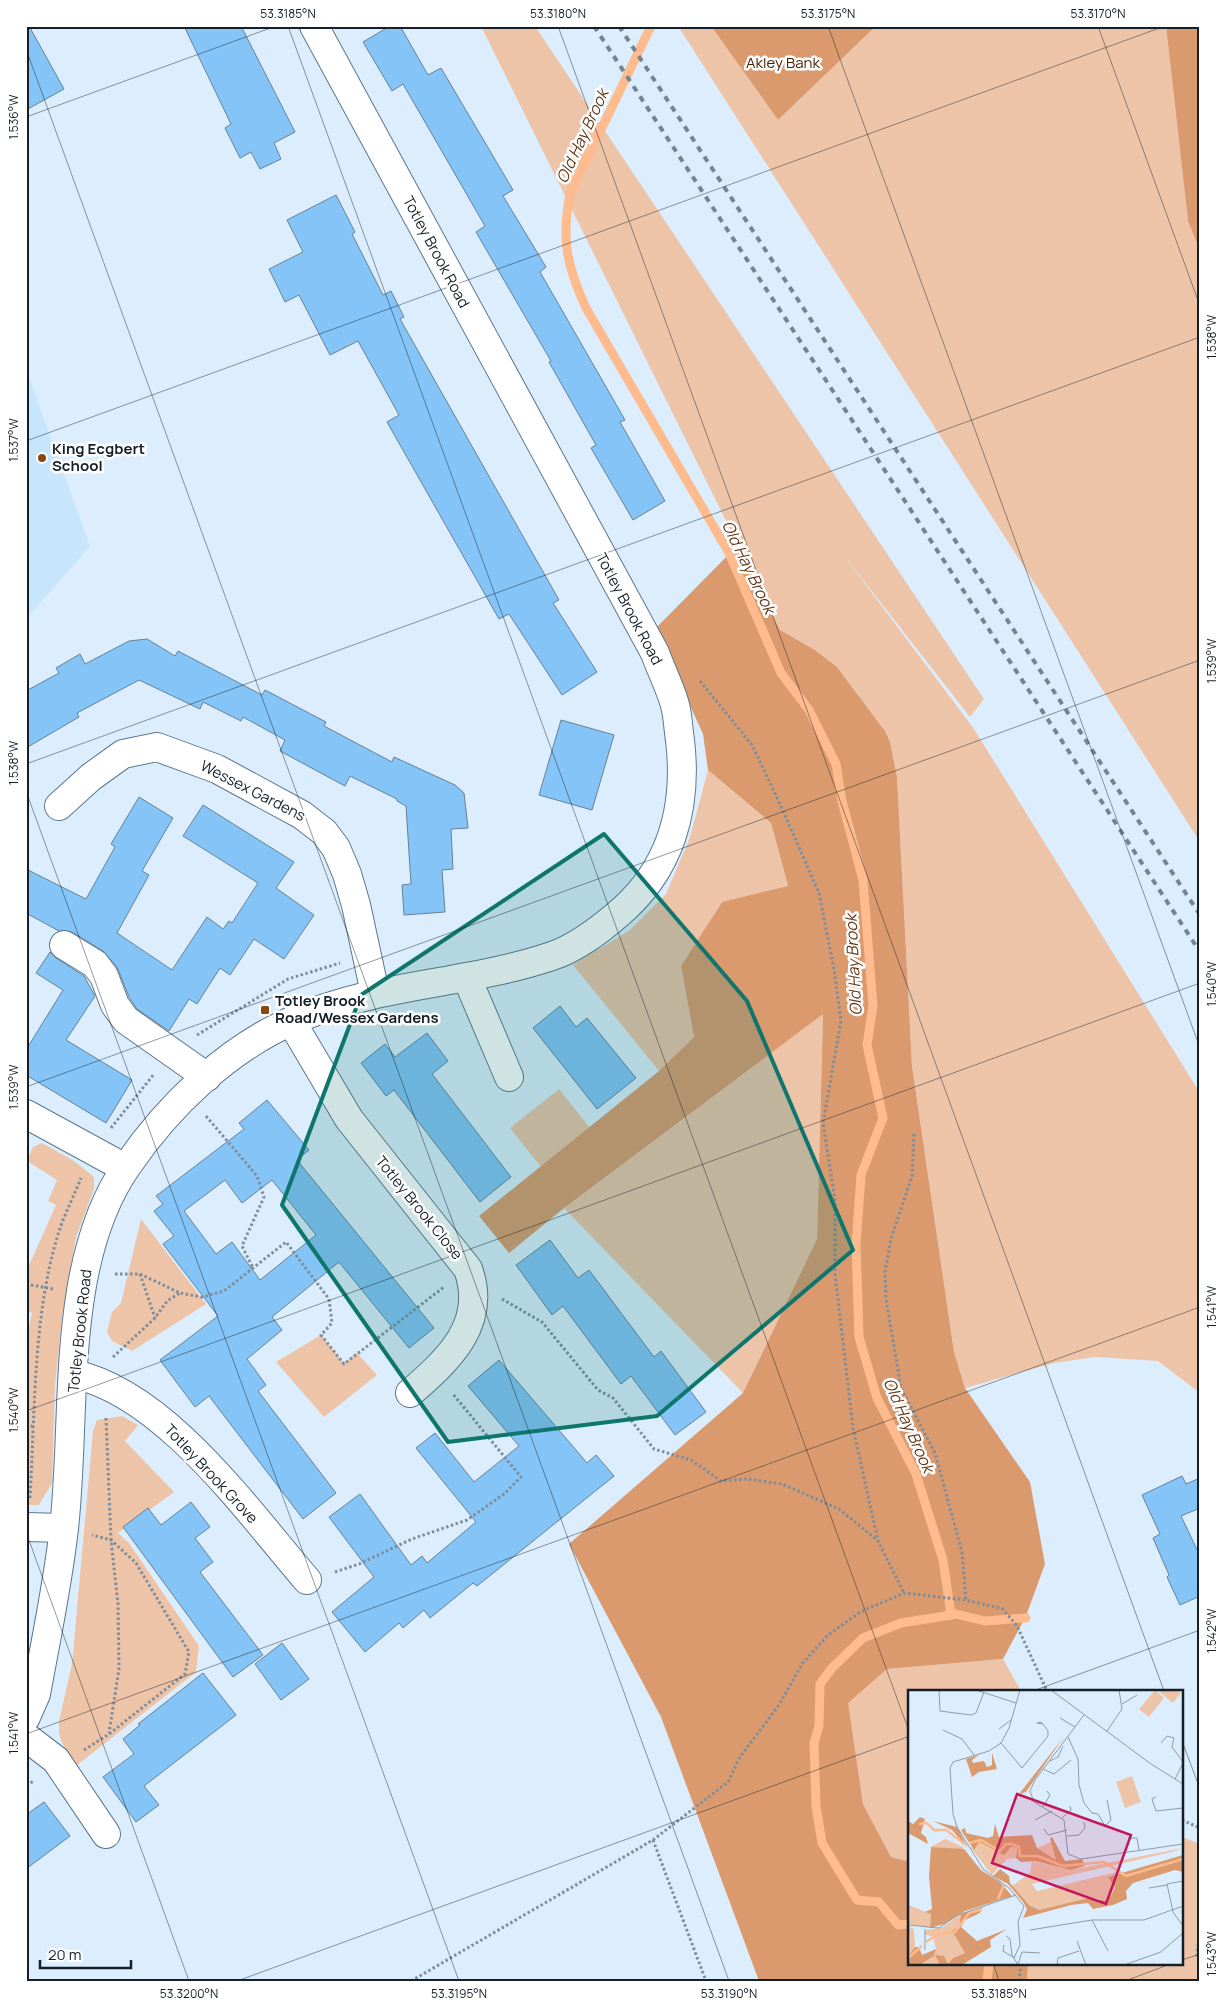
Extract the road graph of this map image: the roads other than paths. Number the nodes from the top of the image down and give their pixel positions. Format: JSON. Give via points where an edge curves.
{"nodes":[{"id":1,"x":314,"y":26,"type":"edge"},
{"id":2,"x":59,"y":806,"type":"dead end"},
{"id":3,"x":64,"y":945,"type":"dead end"},
{"id":4,"x":467,"y":978,"type":"junction"},
{"id":5,"x":375,"y":993,"type":"junction"},
{"id":6,"x":291,"y":1021,"type":"junction"},
{"id":7,"x":509,"y":1077,"type":"dead end"},
{"id":8,"x":197,"y":1085,"type":"junction"},
{"id":9,"x":26,"y":1114,"type":"edge"},
{"id":10,"x":125,"y":1168,"type":"junction"},
{"id":11,"x":89,"y":1378,"type":"junction"},
{"id":12,"x":410,"y":1393,"type":"dead end"},
{"id":13,"x":26,"y":1527,"type":"edge"},
{"id":14,"x":64,"y":1528,"type":"junction"},
{"id":15,"x":307,"y":1580,"type":"road end"},
{"id":16,"x":26,"y":1717,"type":"edge"},
{"id":17,"x":26,"y":1737,"type":"edge"},
{"id":18,"x":106,"y":1834,"type":"dead end"}],
"edges":[{"from":1,"to":4,"type":"street","name":"Totley Brook Road","via":[[655,652],[676,706],[684,772],[679,811],[670,845],[649,882],[626,908],[593,935],[555,955]]},
{"from":2,"to":5,"type":"street","name":"Wessex Gardens","via":[[123,754],[157,747],[217,769],[302,815],[324,832],[336,848],[347,874]]},
{"from":3,"to":8,"type":"street","via":[[95,964],[126,1020]]},
{"from":4,"to":5,"type":"street","name":"Totley Brook Road"},
{"from":4,"to":7,"type":"street"},
{"from":5,"to":6,"type":"street","name":"Totley Brook Road"},
{"from":6,"to":8,"type":"street","name":"Totley Brook Road","via":[[247,1046]]},
{"from":6,"to":12,"type":"street","name":"Totley Brook Close","via":[[349,1120],[471,1278],[474,1304],[455,1351]]},
{"from":8,"to":10,"type":"street","name":"Totley Brook Road"},
{"from":9,"to":10,"type":"street"},
{"from":10,"to":11,"type":"street","name":"Totley Brook Road","via":[[107,1204],[84,1275]]},
{"from":11,"to":14,"type":"street","name":"Totley Brook Road"},
{"from":11,"to":15,"type":"street","name":"Totley Brook Grove","via":[[120,1391],[165,1424],[214,1472]]},
{"from":13,"to":14,"type":"street"},
{"from":14,"to":16,"type":"street","name":"Totley Brook Road","via":[[36,1694]]},
{"from":17,"to":18,"type":"street","via":[[60,1766]]}]}
